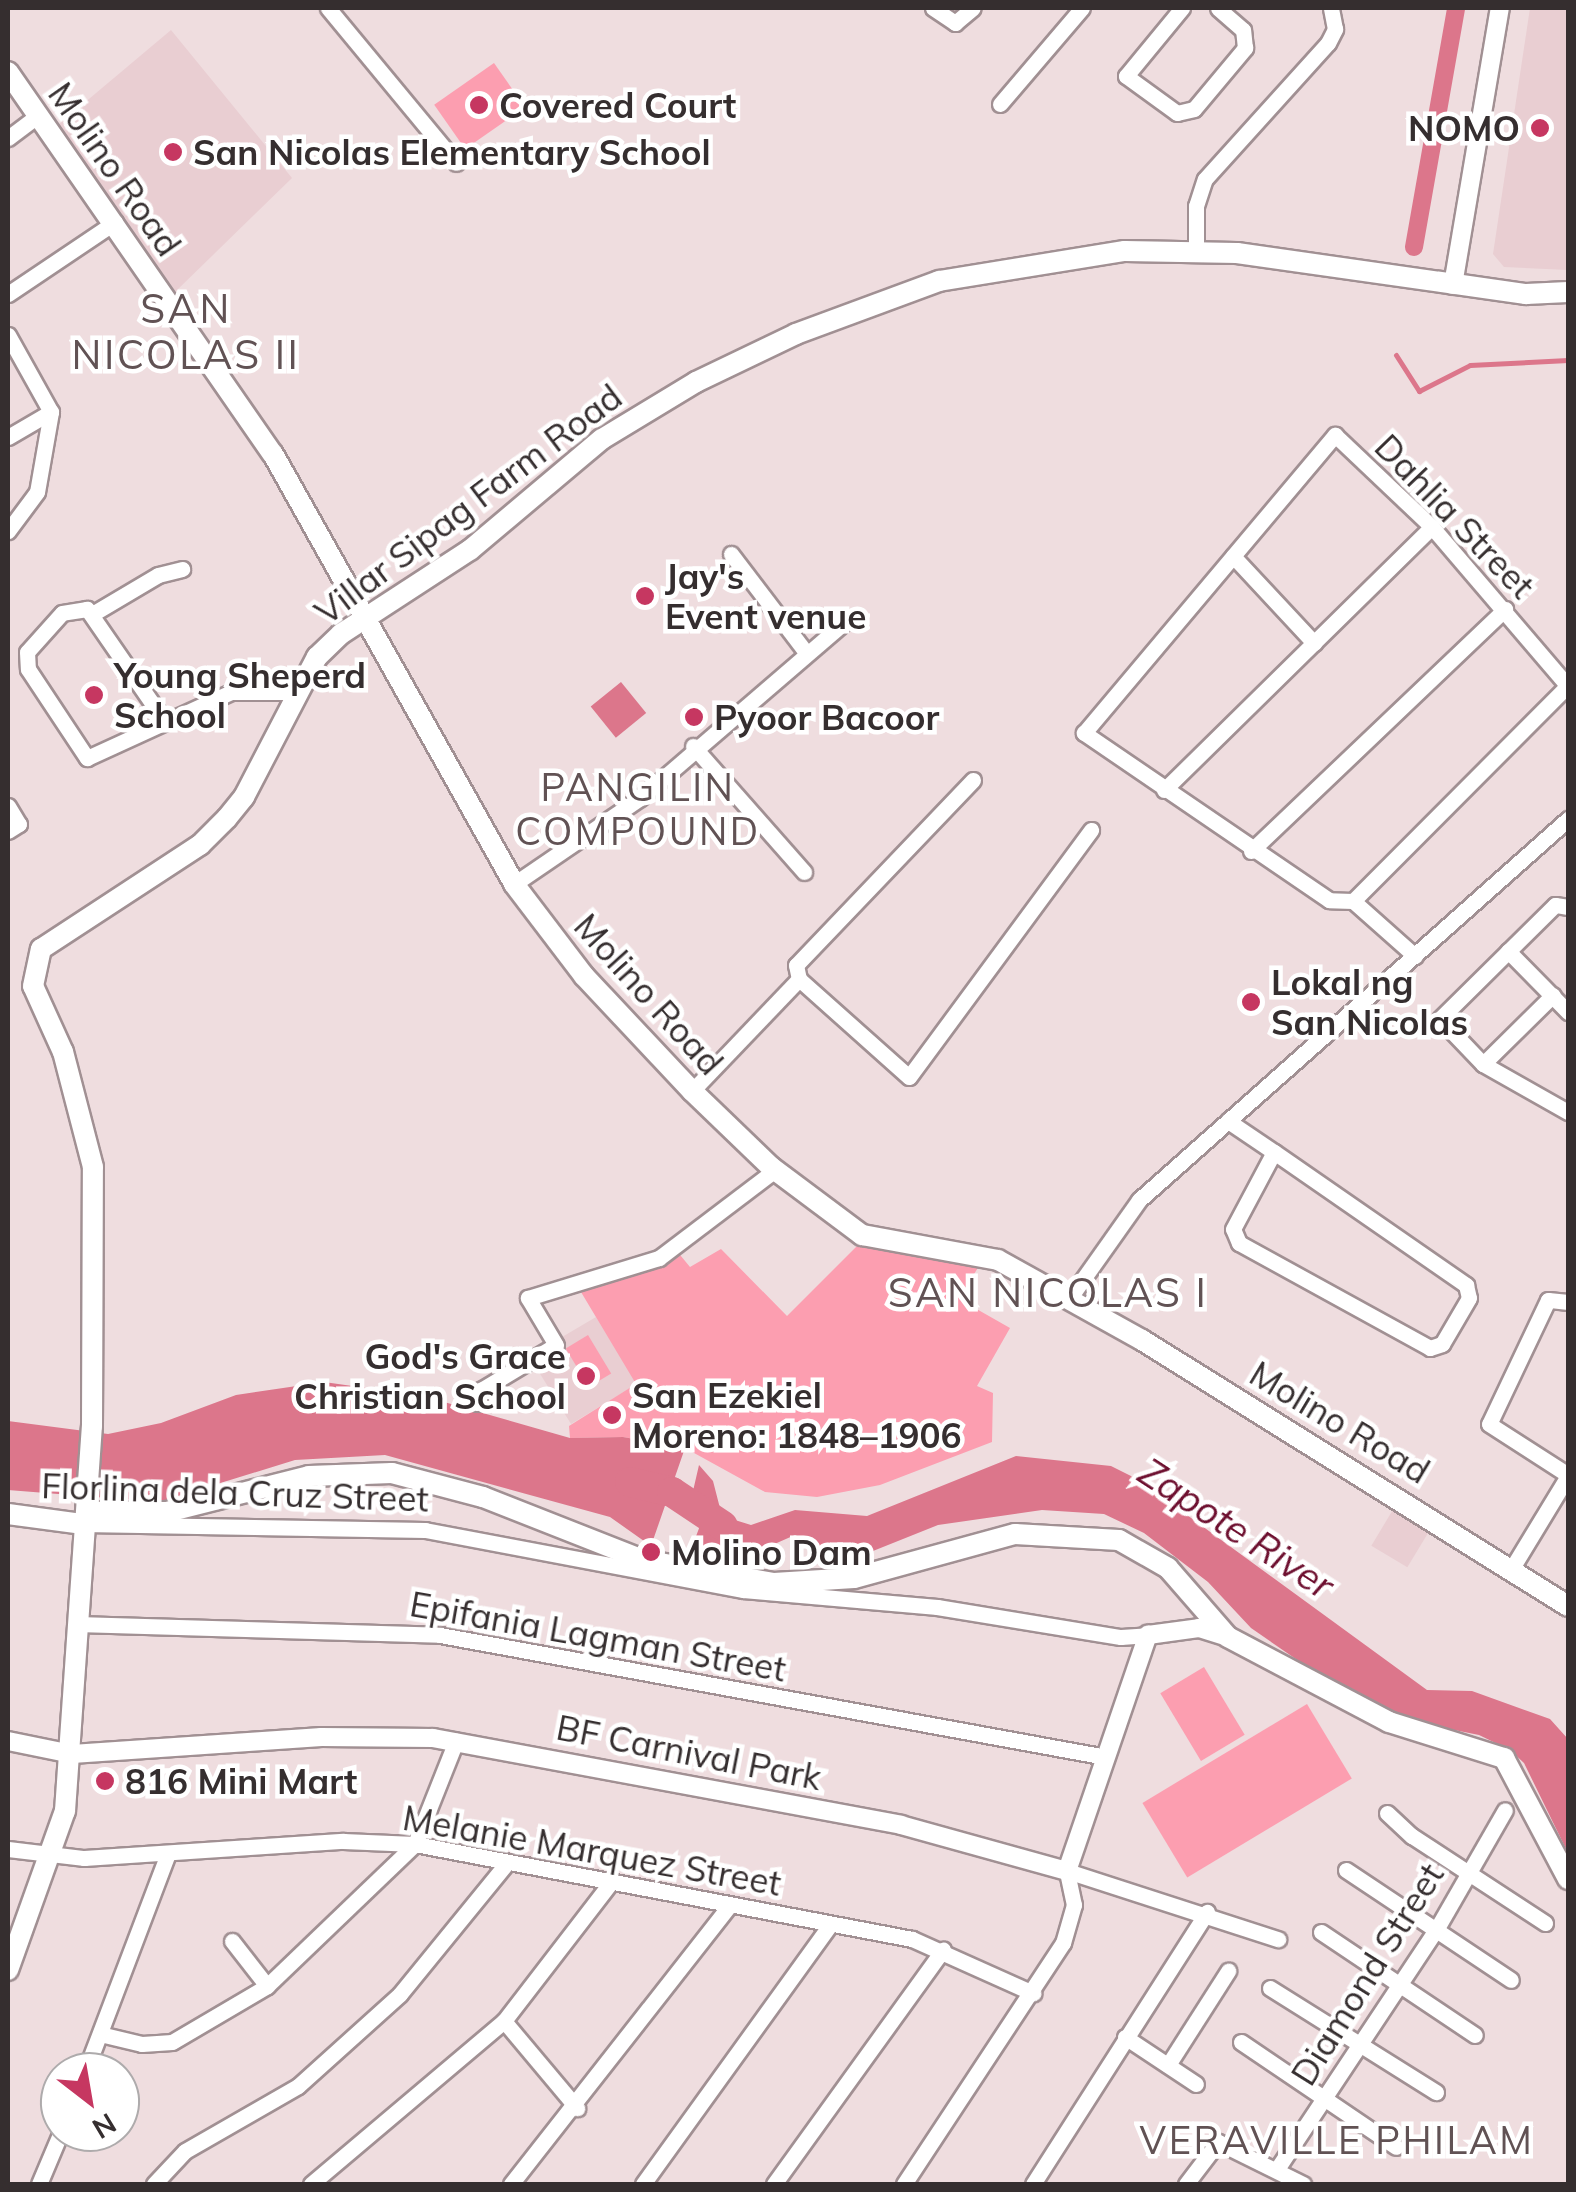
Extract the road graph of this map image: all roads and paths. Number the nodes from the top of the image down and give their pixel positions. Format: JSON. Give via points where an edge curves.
{"nodes":[{"id":1,"x":328,"y":8,"type":"edge"},
{"id":2,"x":933,"y":8,"type":"edge"},
{"id":3,"x":973,"y":8,"type":"edge"},
{"id":4,"x":1082,"y":8,"type":"edge"},
{"id":5,"x":1182,"y":8,"type":"edge"},
{"id":6,"x":1218,"y":8,"type":"edge"},
{"id":7,"x":1331,"y":8,"type":"edge"},
{"id":8,"x":1500,"y":8,"type":"edge"},
{"id":9,"x":8,"y":72,"type":"edge"},
{"id":10,"x":1000,"y":104,"type":"dead end"},
{"id":11,"x":39,"y":116,"type":"junction"},
{"id":12,"x":8,"y":138,"type":"edge"},
{"id":13,"x":456,"y":163,"type":"dead end"},
{"id":14,"x":115,"y":222,"type":"junction"},
{"id":15,"x":1196,"y":251,"type":"junction"},
{"id":16,"x":1453,"y":285,"type":"junction"},
{"id":17,"x":1568,"y":292,"type":"edge"},
{"id":18,"x":8,"y":294,"type":"edge"},
{"id":19,"x":8,"y":335,"type":"edge"},
{"id":20,"x":51,"y":412,"type":"junction"},
{"id":21,"x":8,"y":437,"type":"edge"},
{"id":22,"x":1432,"y":528,"type":"junction"},
{"id":23,"x":8,"y":532,"type":"edge"},
{"id":24,"x":731,"y":554,"type":"dead end"},
{"id":25,"x":1233,"y":556,"type":"junction"},
{"id":26,"x":182,"y":569,"type":"dead end"},
{"id":27,"x":1505,"y":609,"type":"junction"},
{"id":28,"x":94,"y":613,"type":"junction"},
{"id":29,"x":365,"y":616,"type":"junction"},
{"id":30,"x":842,"y":624,"type":"dead end"},
{"id":31,"x":1314,"y":644,"type":"junction"},
{"id":32,"x":805,"y":651,"type":"junction"},
{"id":33,"x":1568,"y":686,"type":"edge"},
{"id":34,"x":296,"y":692,"type":"junction"},
{"id":35,"x":163,"y":719,"type":"junction"},
{"id":36,"x":693,"y":746,"type":"junction"},
{"id":37,"x":973,"y":780,"type":"dead end"},
{"id":38,"x":1164,"y":790,"type":"junction"},
{"id":39,"x":8,"y":806,"type":"edge"},
{"id":40,"x":1568,"y":819,"type":"edge"},
{"id":41,"x":13,"y":828,"type":"edge"},
{"id":42,"x":1091,"y":830,"type":"dead end"},
{"id":43,"x":1251,"y":852,"type":"junction"},
{"id":44,"x":804,"y":872,"type":"dead end"},
{"id":45,"x":514,"y":884,"type":"junction"},
{"id":46,"x":1353,"y":901,"type":"junction"},
{"id":47,"x":1564,"y":904,"type":"edge"},
{"id":48,"x":1508,"y":951,"type":"junction"},
{"id":49,"x":1415,"y":956,"type":"junction"},
{"id":50,"x":799,"y":979,"type":"junction"},
{"id":51,"x":1553,"y":995,"type":"junction"},
{"id":52,"x":1568,"y":1012,"type":"edge"},
{"id":53,"x":1483,"y":1064,"type":"junction"},
{"id":54,"x":692,"y":1091,"type":"junction"},
{"id":55,"x":1568,"y":1112,"type":"edge"},
{"id":56,"x":1228,"y":1121,"type":"junction"},
{"id":57,"x":1274,"y":1152,"type":"junction"},
{"id":58,"x":775,"y":1170,"type":"junction"},
{"id":59,"x":1069,"y":1299,"type":"junction"},
{"id":60,"x":1568,"y":1302,"type":"edge"},
{"id":61,"x":476,"y":1403,"type":"dead end"},
{"id":62,"x":1568,"y":1475,"type":"edge"},
{"id":63,"x":86,"y":1511,"type":"junction"},
{"id":64,"x":8,"y":1514,"type":"edge"},
{"id":65,"x":1512,"y":1568,"type":"junction"},
{"id":66,"x":1568,"y":1606,"type":"edge"},
{"id":67,"x":76,"y":1624,"type":"junction"},
{"id":68,"x":1148,"y":1635,"type":"junction"},
{"id":69,"x":1228,"y":1637,"type":"junction"},
{"id":70,"x":8,"y":1741,"type":"edge"},
{"id":71,"x":456,"y":1741,"type":"junction"},
{"id":72,"x":72,"y":1754,"type":"junction"},
{"id":73,"x":1106,"y":1756,"type":"junction"},
{"id":74,"x":1505,"y":1810,"type":"dead end"},
{"id":75,"x":1387,"y":1812,"type":"dead end"},
{"id":76,"x":415,"y":1844,"type":"junction"},
{"id":77,"x":8,"y":1849,"type":"edge"},
{"id":78,"x":168,"y":1854,"type":"junction"},
{"id":79,"x":51,"y":1858,"type":"junction"},
{"id":80,"x":508,"y":1863,"type":"junction"},
{"id":81,"x":1346,"y":1870,"type":"dead end"},
{"id":82,"x":1067,"y":1871,"type":"junction"},
{"id":83,"x":1466,"y":1872,"type":"junction"},
{"id":84,"x":1568,"y":1878,"type":"edge"},
{"id":85,"x":612,"y":1882,"type":"junction"},
{"id":86,"x":730,"y":1905,"type":"junction"},
{"id":87,"x":1208,"y":1912,"type":"junction"},
{"id":88,"x":1545,"y":1923,"type":"dead end"},
{"id":89,"x":830,"y":1925,"type":"junction"},
{"id":90,"x":1436,"y":1930,"type":"junction"},
{"id":91,"x":1321,"y":1932,"type":"dead end"},
{"id":92,"x":1278,"y":1939,"type":"dead end"},
{"id":93,"x":232,"y":1941,"type":"dead end"},
{"id":94,"x":943,"y":1950,"type":"junction"},
{"id":95,"x":8,"y":1970,"type":"edge"},
{"id":96,"x":1228,"y":1971,"type":"dead end"},
{"id":97,"x":1511,"y":1980,"type":"dead end"},
{"id":98,"x":1400,"y":1985,"type":"junction"},
{"id":99,"x":268,"y":1986,"type":"junction"},
{"id":100,"x":1270,"y":1988,"type":"dead end"},
{"id":101,"x":1033,"y":1994,"type":"junction"},
{"id":102,"x":504,"y":2021,"type":"junction"},
{"id":103,"x":100,"y":2034,"type":"junction"},
{"id":104,"x":1475,"y":2035,"type":"dead end"},
{"id":105,"x":1126,"y":2037,"type":"junction"},
{"id":106,"x":1241,"y":2042,"type":"dead end"},
{"id":107,"x":1360,"y":2044,"type":"junction"},
{"id":108,"x":93,"y":2052,"type":"edge"},
{"id":109,"x":1168,"y":2065,"type":"junction"},
{"id":110,"x":1196,"y":2084,"type":"dead end"},
{"id":111,"x":1436,"y":2092,"type":"dead end"},
{"id":112,"x":1324,"y":2099,"type":"junction"},
{"id":113,"x":577,"y":2108,"type":"junction"},
{"id":114,"x":1396,"y":2148,"type":"dead end"},
{"id":115,"x":53,"y":2152,"type":"edge"},
{"id":116,"x":1277,"y":2169,"type":"junction"},
{"id":117,"x":39,"y":2184,"type":"edge"},
{"id":118,"x":154,"y":2184,"type":"edge"},
{"id":119,"x":311,"y":2184,"type":"edge"},
{"id":120,"x":511,"y":2184,"type":"edge"},
{"id":121,"x":643,"y":2184,"type":"edge"},
{"id":122,"x":774,"y":2184,"type":"edge"},
{"id":123,"x":904,"y":2184,"type":"edge"},
{"id":124,"x":1033,"y":2184,"type":"edge"},
{"id":125,"x":1186,"y":2184,"type":"edge"},
{"id":126,"x":1303,"y":2184,"type":"edge"}],
"edges":[{"from":1,"to":13,"type":"street"},
{"from":2,"to":3,"type":"street","via":[[955,24]]},
{"from":4,"to":10,"type":"street"},
{"from":5,"to":6,"type":"street","via":[[1126,76],[1177,113],[1194,110],[1245,48],[1238,24]]},
{"from":7,"to":15,"type":"street","via":[[1335,29],[1328,43],[1205,178],[1196,206]]},
{"from":8,"to":16,"type":"street"},
{"from":9,"to":11,"type":"main road","name":"Molino Road"},
{"from":11,"to":12,"type":"street"},
{"from":11,"to":14,"type":"main road","name":"Molino Road"},
{"from":14,"to":18,"type":"street"},
{"from":14,"to":29,"type":"main road","name":"Molino Road","via":[[273,454]]},
{"from":15,"to":16,"type":"main road","name":"Villar Sipag Farm Road","via":[[1318,262]]},
{"from":15,"to":29,"type":"main road","name":"Villar Sipag Farm Road","via":[[1124,252],[996,268],[939,280],[796,334],[696,382],[602,439],[500,528]]},
{"from":16,"to":17,"type":"main road","name":"Villar Sipag Farm Road"},
{"from":19,"to":20,"type":"street"},
{"from":20,"to":21,"type":"street"},
{"from":20,"to":23,"type":"street","via":[[36,492]]},
{"from":22,"to":25,"type":"street","name":"Dahlia Street","via":[[1335,435]]},
{"from":22,"to":27,"type":"street","name":"Dahlia Street"},
{"from":22,"to":31,"type":"street"},
{"from":24,"to":32,"type":"street"},
{"from":25,"to":31,"type":"street"},
{"from":25,"to":38,"type":"street","via":[[1084,733]]},
{"from":26,"to":28,"type":"street","via":[[158,575]]},
{"from":27,"to":33,"type":"street","name":"Dahlia Street"},
{"from":27,"to":43,"type":"street"},
{"from":28,"to":35,"type":"street"},
{"from":28,"to":35,"type":"street","via":[[62,613],[27,652],[28,669],[57,714],[86,758]]},
{"from":29,"to":34,"type":"main road","name":"Villar Sipag Farm Road","via":[[318,657]]},
{"from":29,"to":45,"type":"main road","name":"Molino Road"},
{"from":30,"to":32,"type":"street"},
{"from":31,"to":38,"type":"street"},
{"from":32,"to":36,"type":"street"},
{"from":33,"to":46,"type":"street"},
{"from":34,"to":35,"type":"street","via":[[230,692]]},
{"from":34,"to":63,"type":"main road","name":"Villar Sipag Farm Road","via":[[244,797],[200,845],[57,935],[34,960],[33,986],[63,1052],[93,1167]]},
{"from":36,"to":44,"type":"street"},
{"from":36,"to":45,"type":"street","via":[[640,798]]},
{"from":37,"to":50,"type":"street","via":[[796,964]]},
{"from":38,"to":43,"type":"street"},
{"from":39,"to":41,"type":"street"},
{"from":40,"to":49,"type":"street"},
{"from":42,"to":50,"type":"street","via":[[909,1078]]},
{"from":43,"to":46,"type":"street","via":[[1328,900]]},
{"from":45,"to":54,"type":"main road","name":"Molino Road","via":[[584,976]]},
{"from":46,"to":49,"type":"street"},
{"from":47,"to":48,"type":"street"},
{"from":48,"to":51,"type":"street"},
{"from":48,"to":53,"type":"street","via":[[1440,1019]]},
{"from":49,"to":56,"type":"street"},
{"from":50,"to":54,"type":"street"},
{"from":51,"to":52,"type":"street"},
{"from":51,"to":53,"type":"street"},
{"from":53,"to":55,"type":"street"},
{"from":54,"to":58,"type":"main road","name":"Molino Road"},
{"from":56,"to":57,"type":"street"},
{"from":56,"to":59,"type":"street","via":[[1118,1222]]},
{"from":57,"to":57,"type":"street","via":[[1466,1285],[1469,1298],[1442,1344],[1430,1348],[1239,1244],[1233,1230]]},
{"from":58,"to":59,"type":"main road","name":"Molino Road","via":[[862,1235],[982,1254]]},
{"from":58,"to":61,"type":"street","via":[[659,1258],[528,1298],[556,1344],[481,1390]]},
{"from":59,"to":65,"type":"main road","name":"Molino Road"},
{"from":60,"to":62,"type":"street","via":[[1548,1300],[1489,1424]]},
{"from":62,"to":65,"type":"street"},
{"from":63,"to":64,"type":"main road","name":"Florlina dela Cruz Street"},
{"from":63,"to":67,"type":"main road","name":"Villar Sipag Farm Road"},
{"from":63,"to":68,"type":"street","name":"Florlina dela Cruz Street","via":[[424,1530],[743,1590]]},
{"from":63,"to":69,"type":"main road","via":[[167,1512],[292,1479],[367,1470],[522,1510],[643,1560],[774,1583],[854,1578],[998,1537],[1098,1536],[1119,1540],[1168,1568]]},
{"from":65,"to":66,"type":"main road","name":"Molino Road"},
{"from":67,"to":72,"type":"main road","name":"Villar Sipag Farm Road"},
{"from":67,"to":73,"type":"street","name":"Epifania Lagman Street","via":[[440,1635]]},
{"from":68,"to":69,"type":"street","name":"Florlina dela Cruz Street","via":[[1198,1628]]},
{"from":68,"to":73,"type":"street"},
{"from":69,"to":84,"type":"main road","via":[[1388,1722],[1504,1758]]},
{"from":70,"to":72,"type":"street","name":"BF Carnival Park"},
{"from":71,"to":72,"type":"street","name":"BF Carnival Park","via":[[320,1738]]},
{"from":71,"to":76,"type":"street"},
{"from":71,"to":82,"type":"street","name":"BF Carnival Park","via":[[901,1826]]},
{"from":72,"to":79,"type":"main road","name":"Villar Sipag Farm Road"},
{"from":73,"to":82,"type":"street"},
{"from":74,"to":83,"type":"street","name":"Diamond Street"},
{"from":75,"to":83,"type":"street"},
{"from":76,"to":78,"type":"street","name":"Melanie Marquez Street","via":[[343,1841]]},
{"from":76,"to":80,"type":"street","name":"Melanie Marquez Street"},
{"from":76,"to":99,"type":"street"},
{"from":77,"to":79,"type":"street","name":"Melanie Marquez Street"},
{"from":78,"to":79,"type":"street","name":"Melanie Marquez Street"},
{"from":78,"to":103,"type":"street"},
{"from":79,"to":95,"type":"main road","name":"Villar Sipag Farm Road"},
{"from":80,"to":85,"type":"street","name":"Melanie Marquez Street"},
{"from":80,"to":118,"type":"street","via":[[388,2006],[298,2086],[185,2151]]},
{"from":81,"to":90,"type":"street"},
{"from":82,"to":87,"type":"street","name":"BF Carnival Park"},
{"from":82,"to":101,"type":"street","via":[[1072,1916]]},
{"from":83,"to":88,"type":"street"},
{"from":83,"to":90,"type":"street","name":"Diamond Street"},
{"from":85,"to":86,"type":"street","name":"Melanie Marquez Street"},
{"from":85,"to":102,"type":"street"},
{"from":86,"to":89,"type":"street","name":"Melanie Marquez Street"},
{"from":86,"to":113,"type":"street"},
{"from":87,"to":92,"type":"street","name":"BF Carnival Park"},
{"from":87,"to":105,"type":"street"},
{"from":89,"to":94,"type":"street","name":"Melanie Marquez Street"},
{"from":89,"to":121,"type":"street"},
{"from":90,"to":97,"type":"street"},
{"from":90,"to":98,"type":"street","name":"Diamond Street"},
{"from":91,"to":98,"type":"street"},
{"from":93,"to":99,"type":"street"},
{"from":94,"to":101,"type":"street","name":"Melanie Marquez Street"},
{"from":94,"to":122,"type":"street"},
{"from":96,"to":109,"type":"street"},
{"from":98,"to":104,"type":"street"},
{"from":98,"to":107,"type":"street","name":"Diamond Street"},
{"from":99,"to":103,"type":"street","via":[[172,2042],[142,2044]]},
{"from":100,"to":107,"type":"street"},
{"from":101,"to":123,"type":"street"},
{"from":102,"to":113,"type":"street"},
{"from":102,"to":119,"type":"street"},
{"from":103,"to":108,"type":"street"},
{"from":105,"to":109,"type":"street"},
{"from":105,"to":124,"type":"street"},
{"from":106,"to":112,"type":"street"},
{"from":107,"to":111,"type":"street"},
{"from":107,"to":112,"type":"street","name":"Diamond Street"},
{"from":109,"to":110,"type":"street"},
{"from":112,"to":114,"type":"street"},
{"from":112,"to":116,"type":"street","name":"Diamond Street"},
{"from":113,"to":120,"type":"street"},
{"from":115,"to":117,"type":"street"},
{"from":116,"to":125,"type":"street","via":[[1218,2142]]},
{"from":116,"to":126,"type":"street"}]}
